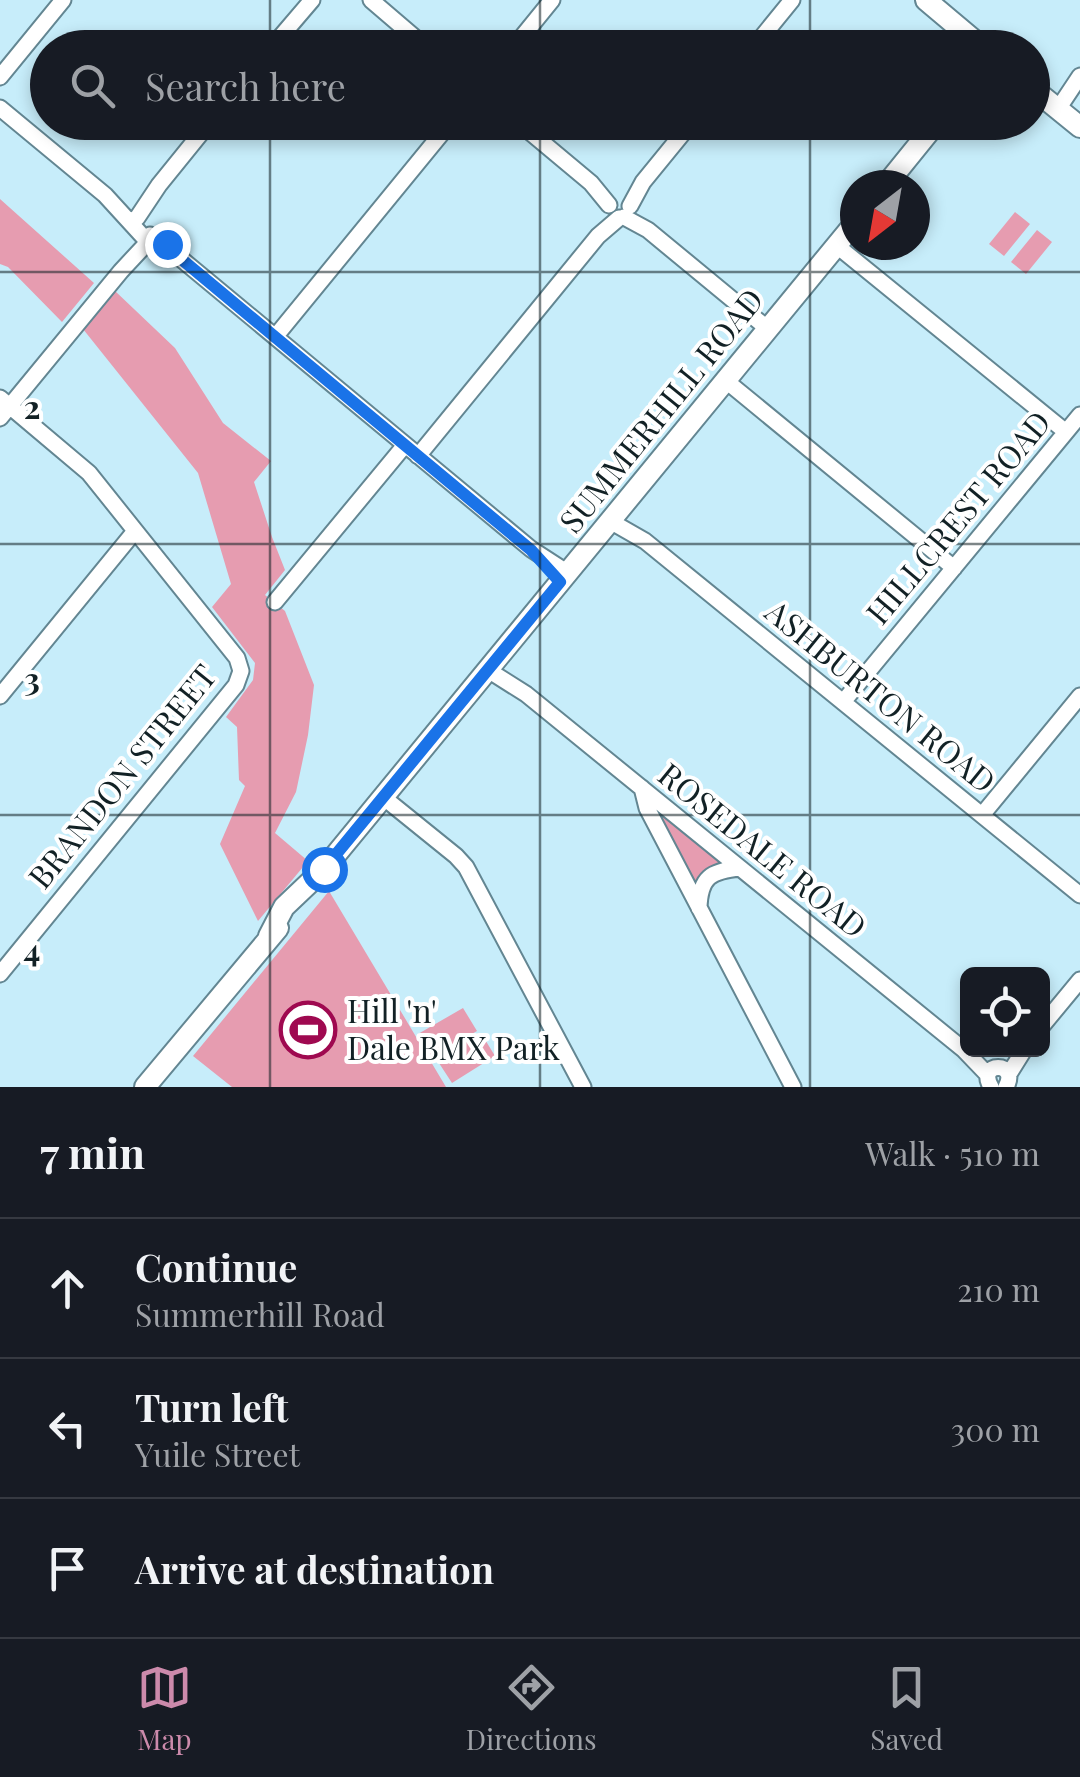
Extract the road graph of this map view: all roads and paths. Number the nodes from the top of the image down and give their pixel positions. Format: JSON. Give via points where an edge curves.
{"nodes":[{"id":1,"x":63,"y":0,"type":"edge"},
{"id":2,"x":552,"y":0,"type":"edge"},
{"id":3,"x":792,"y":0,"type":"edge"},
{"id":4,"x":926,"y":0,"type":"edge"},
{"id":5,"x":309,"y":2,"type":"edge"},
{"id":6,"x":372,"y":2,"type":"edge"},
{"id":7,"x":38,"y":30,"type":"edge"},
{"id":8,"x":286,"y":30,"type":"edge"},
{"id":9,"x":405,"y":30,"type":"edge"},
{"id":10,"x":528,"y":30,"type":"edge"},
{"id":11,"x":768,"y":30,"type":"edge"},
{"id":12,"x":962,"y":30,"type":"edge"},
{"id":13,"x":30,"y":40,"type":"edge"},
{"id":14,"x":1080,"y":76,"type":"edge"},
{"id":15,"x":0,"y":77,"type":"edge"},
{"id":16,"x":1050,"y":103,"type":"edge"},
{"id":17,"x":0,"y":108,"type":"edge"},
{"id":18,"x":1058,"y":109,"type":"junction"},
{"id":19,"x":1080,"y":127,"type":"edge"},
{"id":20,"x":30,"y":133,"type":"edge"},
{"id":21,"x":39,"y":140,"type":"edge"},
{"id":22,"x":195,"y":140,"type":"edge"},
{"id":23,"x":436,"y":140,"type":"edge"},
{"id":24,"x":540,"y":140,"type":"edge"},
{"id":25,"x":677,"y":140,"type":"edge"},
{"id":26,"x":922,"y":140,"type":"edge"},
{"id":27,"x":898,"y":170,"type":"edge"},
{"id":28,"x":620,"y":208,"type":"junction"},
{"id":29,"x":132,"y":217,"type":"junction"},
{"id":30,"x":148,"y":238,"type":"junction"},
{"id":31,"x":840,"y":240,"type":"edge"},
{"id":32,"x":836,"y":245,"type":"junction"},
{"id":33,"x":768,"y":329,"type":"junction"},
{"id":34,"x":275,"y":338,"type":"junction"},
{"id":35,"x":725,"y":380,"type":"junction"},
{"id":36,"x":3,"y":407,"type":"edge"},
{"id":37,"x":1080,"y":416,"type":"edge"},
{"id":38,"x":1066,"y":432,"type":"junction"},
{"id":39,"x":405,"y":445,"type":"junction"},
{"id":40,"x":418,"y":456,"type":"junction"},
{"id":41,"x":614,"y":516,"type":"junction"},
{"id":42,"x":135,"y":531,"type":"junction"},
{"id":43,"x":954,"y":568,"type":"junction"},
{"id":44,"x":564,"y":578,"type":"junction"},
{"id":45,"x":275,"y":602,"type":"dead end"},
{"id":46,"x":492,"y":665,"type":"junction"},
{"id":47,"x":0,"y":696,"type":"edge"},
{"id":48,"x":1080,"y":696,"type":"edge"},
{"id":49,"x":842,"y":702,"type":"junction"},
{"id":50,"x":642,"y":788,"type":"junction"},
{"id":51,"x":383,"y":797,"type":"junction"},
{"id":52,"x":982,"y":816,"type":"junction"},
{"id":53,"x":740,"y":868,"type":"junction"},
{"id":54,"x":1080,"y":896,"type":"edge"},
{"id":55,"x":700,"y":908,"type":"junction"},
{"id":56,"x":0,"y":974,"type":"edge"},
{"id":57,"x":1080,"y":980,"type":"edge"},
{"id":58,"x":1050,"y":1016,"type":"edge"},
{"id":59,"x":1017,"y":1057,"type":"edge"},
{"id":60,"x":999,"y":1080,"type":"edge"},
{"id":61,"x":145,"y":1087,"type":"edge"},
{"id":62,"x":583,"y":1087,"type":"edge"},
{"id":63,"x":793,"y":1087,"type":"edge"}],
"edges":[{"from":1,"to":7,"type":"street"},
{"from":2,"to":10,"type":"street"},
{"from":3,"to":11,"type":"street"},
{"from":4,"to":12,"type":"main road"},
{"from":5,"to":8,"type":"street"},
{"from":6,"to":9,"type":"street"},
{"from":13,"to":15,"type":"street"},
{"from":14,"to":18,"type":"street"},
{"from":16,"to":18,"type":"main road"},
{"from":17,"to":20,"type":"street"},
{"from":18,"to":19,"type":"main road"},
{"from":21,"to":29,"type":"street"},
{"from":22,"to":29,"type":"street"},
{"from":23,"to":34,"type":"street"},
{"from":24,"to":28,"type":"street"},
{"from":25,"to":28,"type":"street"},
{"from":26,"to":27,"type":"main road"},
{"from":28,"to":33,"type":"street"},
{"from":28,"to":40,"type":"street"},
{"from":29,"to":30,"type":"street"},
{"from":30,"to":34,"type":"street","via":[[167,244]]},
{"from":30,"to":36,"type":"street"},
{"from":31,"to":32,"type":"main road","name":"SUMMERHILL ROAD"},
{"from":32,"to":33,"type":"main road","name":"SUMMERHILL ROAD"},
{"from":32,"to":38,"type":"street"},
{"from":33,"to":35,"type":"main road","name":"SUMMERHILL ROAD"},
{"from":34,"to":39,"type":"street"},
{"from":35,"to":41,"type":"main road","name":"SUMMERHILL ROAD"},
{"from":35,"to":43,"type":"street"},
{"from":36,"to":42,"type":"street","via":[[78,462]]},
{"from":37,"to":38,"type":"street","name":"HILLCREST ROAD"},
{"from":38,"to":43,"type":"street","name":"HILLCREST ROAD"},
{"from":39,"to":40,"type":"street"},
{"from":39,"to":45,"type":"street"},
{"from":40,"to":44,"type":"street"},
{"from":41,"to":44,"type":"main road","name":"SUMMERHILL ROAD"},
{"from":41,"to":49,"type":"street","name":"ASHBURTON ROAD"},
{"from":42,"to":47,"type":"street"},
{"from":42,"to":56,"type":"street","name":"BRANDON STREET","via":[[241,670],[236,685]]},
{"from":43,"to":49,"type":"street","name":"HILLCREST ROAD"},
{"from":44,"to":46,"type":"main road","name":"SUMMERHILL ROAD"},
{"from":46,"to":50,"type":"street","name":"ROSEDALE ROAD"},
{"from":46,"to":51,"type":"main road","name":"SUMMERHILL ROAD"},
{"from":48,"to":52,"type":"street"},
{"from":49,"to":52,"type":"street","name":"ASHBURTON ROAD"},
{"from":50,"to":53,"type":"street","name":"ROSEDALE ROAD"},
{"from":50,"to":55,"type":"street"},
{"from":51,"to":61,"type":"main road","name":"SUMMERHILL ROAD","via":[[301,908],[269,936]]},
{"from":51,"to":62,"type":"street","via":[[466,867]]},
{"from":52,"to":54,"type":"street","name":"ASHBURTON ROAD"},
{"from":53,"to":55,"type":"street","via":[[710,876]]},
{"from":53,"to":60,"type":"street","name":"ROSEDALE ROAD"},
{"from":55,"to":63,"type":"street"},
{"from":57,"to":58,"type":"street"},
{"from":59,"to":60,"type":"street"}]}
